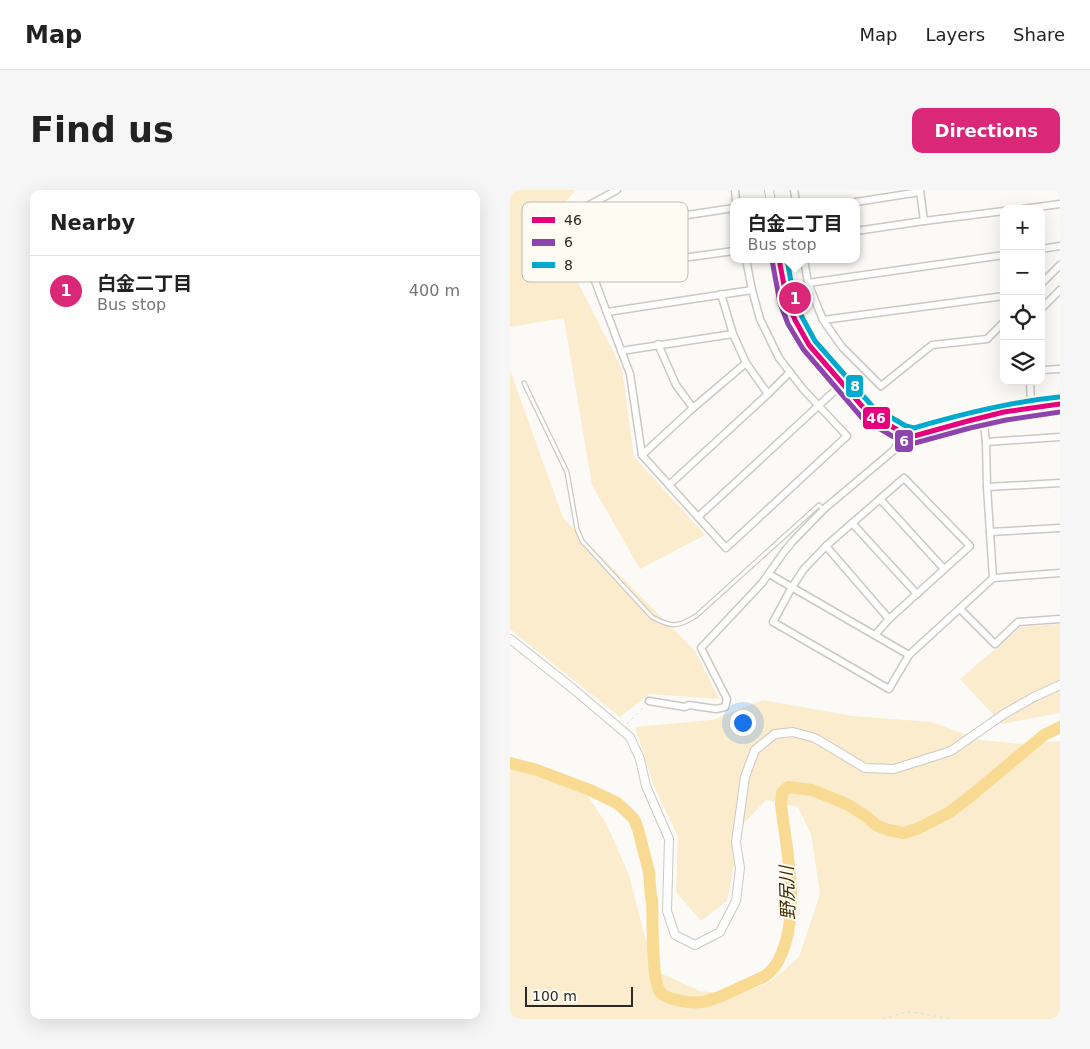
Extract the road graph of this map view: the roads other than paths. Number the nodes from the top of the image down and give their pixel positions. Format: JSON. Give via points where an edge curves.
{"nodes":[{"id":1,"x":617,"y":190,"type":"edge"},
{"id":2,"x":920,"y":191,"type":"edge"},
{"id":3,"x":860,"y":201,"type":"edge"},
{"id":4,"x":595,"y":202,"type":"edge"},
{"id":5,"x":1060,"y":204,"type":"edge"},
{"id":6,"x":1045,"y":206,"type":"edge"},
{"id":7,"x":730,"y":209,"type":"edge"},
{"id":8,"x":1000,"y":212,"type":"edge"},
{"id":9,"x":688,"y":215,"type":"edge"},
{"id":10,"x":924,"y":221,"type":"junction"},
{"id":11,"x":860,"y":230,"type":"edge"},
{"id":12,"x":1060,"y":246,"type":"edge"},
{"id":13,"x":1045,"y":248,"type":"edge"},
{"id":14,"x":730,"y":252,"type":"edge"},
{"id":15,"x":1000,"y":256,"type":"edge"},
{"id":16,"x":688,"y":257,"type":"edge"},
{"id":17,"x":747,"y":263,"type":"edge"},
{"id":18,"x":780,"y":263,"type":"edge"},
{"id":19,"x":805,"y":263,"type":"edge"},
{"id":20,"x":1060,"y":265,"type":"edge"},
{"id":21,"x":1045,"y":280,"type":"edge"},
{"id":22,"x":595,"y":282,"type":"edge"},
{"id":23,"x":808,"y":283,"type":"junction"},
{"id":24,"x":752,"y":290,"type":"junction"},
{"id":25,"x":1060,"y":290,"type":"edge"},
{"id":26,"x":721,"y":294,"type":"junction"},
{"id":27,"x":1000,"y":297,"type":"edge"},
{"id":28,"x":1045,"y":305,"type":"edge"},
{"id":29,"x":606,"y":312,"type":"junction"},
{"id":30,"x":823,"y":320,"type":"junction"},
{"id":31,"x":1000,"y":326,"type":"edge"},
{"id":32,"x":733,"y":334,"type":"junction"},
{"id":33,"x":658,"y":344,"type":"junction"},
{"id":34,"x":621,"y":351,"type":"junction"},
{"id":35,"x":746,"y":363,"type":"junction"},
{"id":36,"x":1060,"y":369,"type":"edge"},
{"id":37,"x":1045,"y":370,"type":"edge"},
{"id":38,"x":790,"y":372,"type":"junction"},
{"id":39,"x":524,"y":383,"type":"dead end"},
{"id":40,"x":842,"y":384,"type":"junction"},
{"id":41,"x":1030,"y":385,"type":"edge"},
{"id":42,"x":768,"y":394,"type":"junction"},
{"id":43,"x":1060,"y":404,"type":"edge"},
{"id":44,"x":818,"y":405,"type":"junction"},
{"id":45,"x":1031,"y":406,"type":"junction"},
{"id":46,"x":693,"y":408,"type":"junction"},
{"id":47,"x":983,"y":416,"type":"junction"},
{"id":48,"x":905,"y":433,"type":"junction"},
{"id":49,"x":1060,"y":437,"type":"edge"},
{"id":50,"x":986,"y":442,"type":"junction"},
{"id":51,"x":642,"y":455,"type":"junction"},
{"id":52,"x":1060,"y":483,"type":"edge"},
{"id":53,"x":669,"y":486,"type":"junction"},
{"id":54,"x":987,"y":487,"type":"junction"},
{"id":55,"x":880,"y":499,"type":"junction"},
{"id":56,"x":824,"y":509,"type":"junction"},
{"id":57,"x":698,"y":517,"type":"junction"},
{"id":58,"x":852,"y":523,"type":"junction"},
{"id":59,"x":1060,"y":528,"type":"edge"},
{"id":60,"x":990,"y":532,"type":"junction"},
{"id":61,"x":826,"y":546,"type":"junction"},
{"id":62,"x":944,"y":569,"type":"junction"},
{"id":63,"x":1060,"y":573,"type":"edge"},
{"id":64,"x":769,"y":574,"type":"junction"},
{"id":65,"x":993,"y":578,"type":"junction"},
{"id":66,"x":792,"y":587,"type":"junction"},
{"id":67,"x":917,"y":594,"type":"junction"},
{"id":68,"x":960,"y":609,"type":"junction"},
{"id":69,"x":889,"y":619,"type":"junction"},
{"id":70,"x":1060,"y":619,"type":"edge"},
{"id":71,"x":875,"y":635,"type":"junction"},
{"id":72,"x":510,"y":639,"type":"edge"},
{"id":73,"x":909,"y":655,"type":"junction"},
{"id":74,"x":1060,"y":685,"type":"edge"},
{"id":75,"x":649,"y":701,"type":"road end"}],
"edges":[{"from":1,"to":4,"type":"street"},
{"from":2,"to":3,"type":"street"},
{"from":2,"to":10,"type":"street"},
{"from":5,"to":6,"type":"street"},
{"from":7,"to":9,"type":"street"},
{"from":8,"to":10,"type":"street"},
{"from":10,"to":11,"type":"street"},
{"from":12,"to":13,"type":"street"},
{"from":14,"to":16,"type":"street"},
{"from":15,"to":23,"type":"street"},
{"from":17,"to":24,"type":"street"},
{"from":18,"to":40,"type":"street","via":[[787,301],[795,320],[809,345]]},
{"from":19,"to":23,"type":"street"},
{"from":20,"to":21,"type":"street"},
{"from":22,"to":29,"type":"street"},
{"from":23,"to":30,"type":"street"},
{"from":24,"to":26,"type":"street"},
{"from":24,"to":38,"type":"street","via":[[760,319],[779,358]]},
{"from":25,"to":28,"type":"street"},
{"from":26,"to":29,"type":"street"},
{"from":26,"to":32,"type":"street"},
{"from":27,"to":30,"type":"street"},
{"from":29,"to":34,"type":"street"},
{"from":30,"to":31,"type":"street","via":[[842,347],[882,386],[932,345],[987,339]]},
{"from":32,"to":33,"type":"street"},
{"from":32,"to":35,"type":"street"},
{"from":33,"to":34,"type":"street"},
{"from":33,"to":46,"type":"street","via":[[676,385]]},
{"from":34,"to":51,"type":"street","via":[[630,374]]},
{"from":35,"to":42,"type":"street"},
{"from":35,"to":46,"type":"street"},
{"from":36,"to":37,"type":"street"},
{"from":38,"to":42,"type":"street"},
{"from":38,"to":44,"type":"street"},
{"from":39,"to":56,"type":"lane","via":[[566,472],[582,541],[652,617],[665,623],[685,623],[696,616],[818,505]]},
{"from":40,"to":44,"type":"street"},
{"from":40,"to":48,"type":"street","via":[[868,413]]},
{"from":41,"to":45,"type":"street"},
{"from":42,"to":53,"type":"street"},
{"from":43,"to":45,"type":"street"},
{"from":44,"to":57,"type":"street"},
{"from":44,"to":57,"type":"street","via":[[847,436],[726,548]]},
{"from":45,"to":47,"type":"street"},
{"from":46,"to":51,"type":"street"},
{"from":47,"to":48,"type":"street","via":[[914,436]]},
{"from":47,"to":50,"type":"street"},
{"from":48,"to":56,"type":"street","via":[[893,451]]},
{"from":49,"to":50,"type":"street"},
{"from":50,"to":54,"type":"street"},
{"from":51,"to":53,"type":"street"},
{"from":52,"to":54,"type":"street"},
{"from":53,"to":57,"type":"street"},
{"from":54,"to":60,"type":"street"},
{"from":55,"to":58,"type":"street"},
{"from":55,"to":62,"type":"street"},
{"from":55,"to":62,"type":"street","via":[[904,478],[970,546]]},
{"from":56,"to":64,"type":"street","via":[[784,552]]},
{"from":58,"to":61,"type":"street"},
{"from":58,"to":67,"type":"street"},
{"from":59,"to":60,"type":"street"},
{"from":60,"to":65,"type":"street"},
{"from":61,"to":66,"type":"street"},
{"from":61,"to":69,"type":"street"},
{"from":62,"to":67,"type":"street"},
{"from":63,"to":65,"type":"street"},
{"from":64,"to":66,"type":"street"},
{"from":64,"to":75,"type":"street","via":[[701,648],[727,699],[725,707],[685,707]]},
{"from":65,"to":68,"type":"street"},
{"from":66,"to":71,"type":"street"},
{"from":66,"to":73,"type":"street","via":[[773,622],[889,689]]},
{"from":67,"to":69,"type":"street"},
{"from":68,"to":70,"type":"street","via":[[996,644],[1018,622]]},
{"from":68,"to":73,"type":"street"},
{"from":69,"to":71,"type":"street"},
{"from":71,"to":73,"type":"street"},
{"from":72,"to":74,"type":"street","via":[[630,737],[640,759],[646,786],[669,839],[667,911],[676,934],[695,945],[720,932],[736,900],[740,868],[736,842],[745,777],[755,750],[775,734],[793,732],[815,738],[865,768],[894,769],[950,751],[1004,714]]}]}
